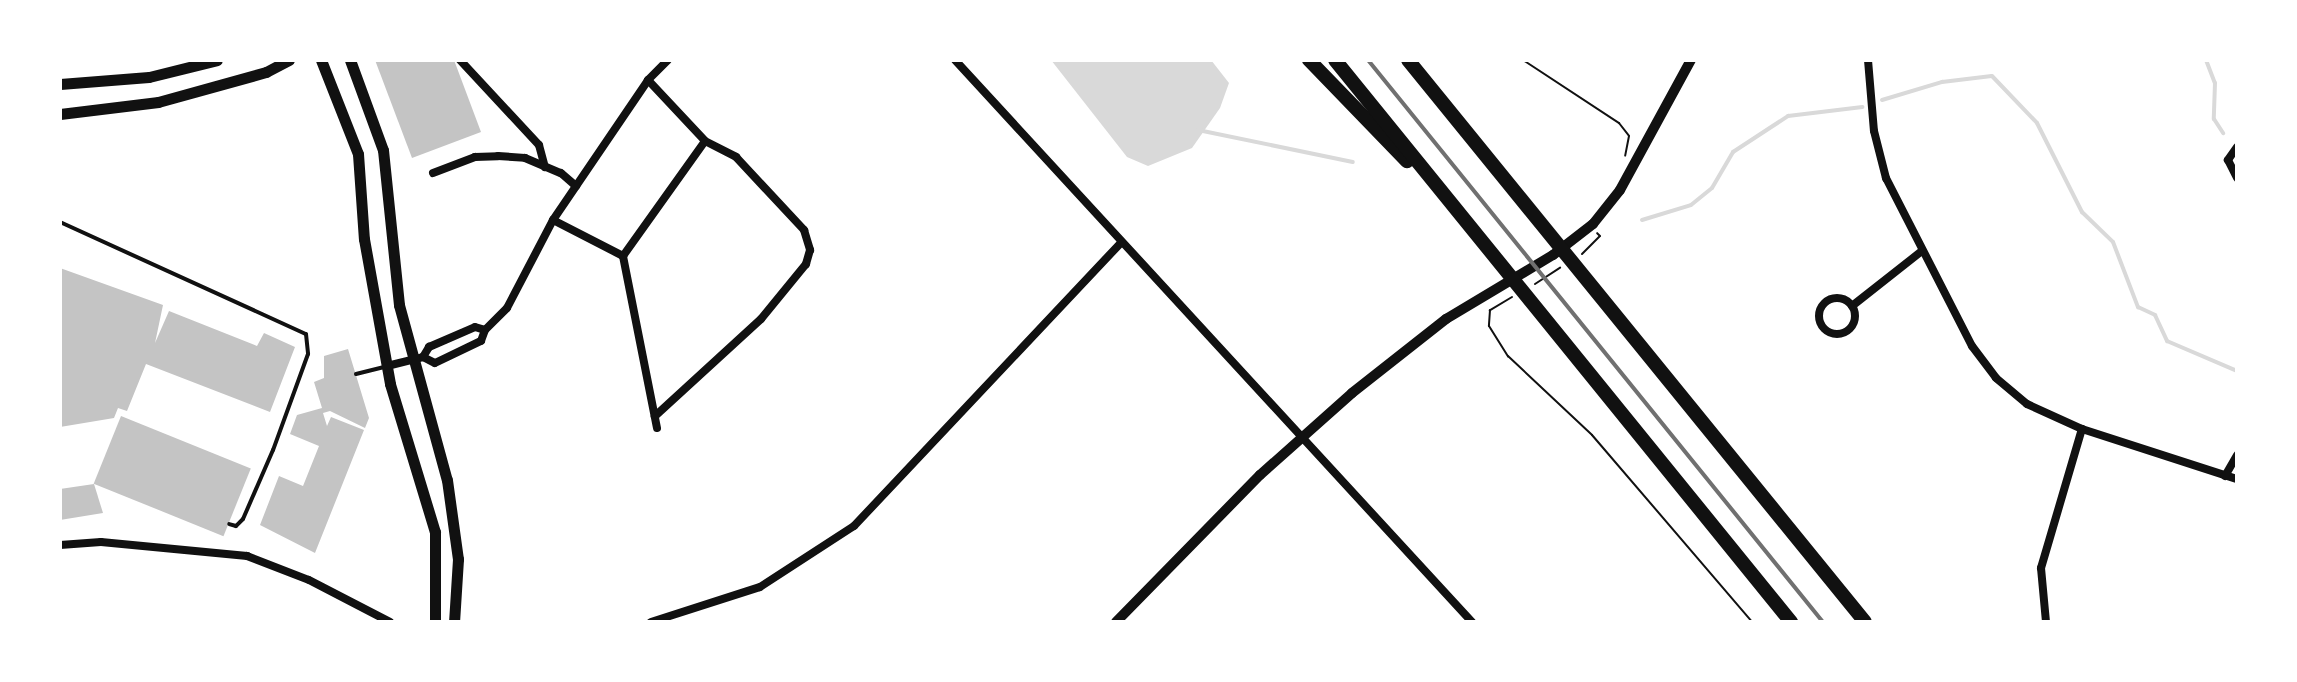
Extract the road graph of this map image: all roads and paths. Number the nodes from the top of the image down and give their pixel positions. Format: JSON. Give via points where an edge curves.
{"nodes":[{"id":1,"x":217,"y":60,"type":"edge"},
{"id":2,"x":289,"y":60,"type":"edge"},
{"id":3,"x":321,"y":60,"type":"edge"},
{"id":4,"x":350,"y":60,"type":"edge"},
{"id":5,"x":460,"y":60,"type":"edge"},
{"id":6,"x":668,"y":60,"type":"edge"},
{"id":7,"x":955,"y":60,"type":"edge"},
{"id":8,"x":1309,"y":60,"type":"edge"},
{"id":9,"x":1335,"y":60,"type":"edge"},
{"id":10,"x":1408,"y":60,"type":"edge"},
{"id":11,"x":1523,"y":60,"type":"edge"},
{"id":12,"x":1691,"y":60,"type":"edge"},
{"id":13,"x":1868,"y":60,"type":"edge"},
{"id":14,"x":648,"y":80,"type":"junction"},
{"id":15,"x":60,"y":84,"type":"edge"},
{"id":16,"x":60,"y":114,"type":"edge"},
{"id":17,"x":705,"y":141,"type":"junction"},
{"id":18,"x":2237,"y":147,"type":"edge"},
{"id":19,"x":1624,"y":160,"type":"dead end"},
{"id":20,"x":545,"y":167,"type":"junction"},
{"id":21,"x":433,"y":173,"type":"dead end"},
{"id":22,"x":2237,"y":178,"type":"edge"},
{"id":23,"x":576,"y":186,"type":"junction"},
{"id":24,"x":553,"y":220,"type":"junction"},
{"id":25,"x":1466,"y":221,"type":"junction"},
{"id":26,"x":60,"y":222,"type":"edge"},
{"id":27,"x":1591,"y":225,"type":"junction"},
{"id":28,"x":1122,"y":242,"type":"junction"},
{"id":29,"x":1922,"y":251,"type":"junction"},
{"id":30,"x":623,"y":256,"type":"junction"},
{"id":31,"x":1579,"y":256,"type":"dead end"},
{"id":32,"x":1567,"y":264,"type":"dead end"},
{"id":33,"x":1530,"y":287,"type":"dead end"},
{"id":34,"x":1516,"y":295,"type":"dead end"},
{"id":35,"x":1852,"y":306,"type":"junction"},
{"id":36,"x":485,"y":330,"type":"junction"},
{"id":37,"x":419,"y":358,"type":"junction"},
{"id":38,"x":387,"y":366,"type":"junction"},
{"id":39,"x":356,"y":374,"type":"dead end"},
{"id":40,"x":655,"y":416,"type":"junction"},
{"id":41,"x":657,"y":428,"type":"dead end"},
{"id":42,"x":2082,"y":429,"type":"junction"},
{"id":43,"x":1301,"y":437,"type":"junction"},
{"id":44,"x":2237,"y":455,"type":"edge"},
{"id":45,"x":2225,"y":476,"type":"junction"},
{"id":46,"x":2237,"y":479,"type":"edge"},
{"id":47,"x":229,"y":524,"type":"dead end"},
{"id":48,"x":60,"y":545,"type":"edge"},
{"id":49,"x":390,"y":622,"type":"edge"},
{"id":50,"x":435,"y":622,"type":"edge"},
{"id":51,"x":454,"y":622,"type":"edge"},
{"id":52,"x":651,"y":622,"type":"edge"},
{"id":53,"x":1116,"y":622,"type":"edge"},
{"id":54,"x":1472,"y":622,"type":"edge"},
{"id":55,"x":1752,"y":622,"type":"edge"},
{"id":56,"x":1791,"y":622,"type":"edge"},
{"id":57,"x":1865,"y":622,"type":"edge"},
{"id":58,"x":2046,"y":622,"type":"edge"}],
"edges":[{"from":1,"to":15,"type":"main road","via":[[149,77]]},
{"from":2,"to":16,"type":"main road","via":[[266,72],[171,99]]},
{"from":3,"to":38,"type":"main road","via":[[358,154],[364,239]]},
{"from":4,"to":37,"type":"main road","via":[[383,150],[399,305]]},
{"from":5,"to":20,"type":"street","via":[[539,145]]},
{"from":6,"to":14,"type":"street"},
{"from":7,"to":28,"type":"street"},
{"from":8,"to":25,"type":"highway"},
{"from":9,"to":25,"type":"highway"},
{"from":10,"to":57,"type":"highway"},
{"from":11,"to":19,"type":"path","via":[[1619,123],[1629,136]]},
{"from":12,"to":27,"type":"street","via":[[1625,181]]},
{"from":13,"to":29,"type":"street","via":[[1879,155]]},
{"from":14,"to":17,"type":"street"},
{"from":14,"to":23,"type":"street"},
{"from":17,"to":30,"type":"street"},
{"from":17,"to":40,"type":"street","via":[[746,167],[804,230],[810,250],[806,264],[761,319]]},
{"from":18,"to":22,"type":"street","via":[[2228,160]]},
{"from":20,"to":21,"type":"street","via":[[498,156],[475,157]]},
{"from":20,"to":23,"type":"street"},
{"from":23,"to":24,"type":"street"},
{"from":24,"to":30,"type":"street"},
{"from":24,"to":36,"type":"street","via":[[507,308]]},
{"from":25,"to":56,"type":"highway"},
{"from":26,"to":47,"type":"lane","via":[[306,334],[308,354],[273,450],[243,519],[236,526]]},
{"from":27,"to":31,"type":"path","via":[[1600,236]]},
{"from":27,"to":43,"type":"street","via":[[1421,337]]},
{"from":28,"to":43,"type":"street"},
{"from":28,"to":52,"type":"street","via":[[854,526],[760,587]]},
{"from":29,"to":35,"type":"street"},
{"from":29,"to":42,"type":"street","via":[[1996,378],[2027,404]]},
{"from":30,"to":40,"type":"street"},
{"from":32,"to":33,"type":"path"},
{"from":34,"to":55,"type":"path","via":[[1490,310],[1489,326],[1508,356],[1592,435]]},
{"from":35,"to":35,"type":"street","via":[[1854,323],[1846,332],[1824,329],[1819,318],[1825,302],[1842,299]]},
{"from":36,"to":37,"type":"street","via":[[475,327],[429,347]]},
{"from":36,"to":37,"type":"street","via":[[481,341],[459,353],[435,363]]},
{"from":37,"to":38,"type":"street"},
{"from":37,"to":51,"type":"main road","via":[[458,559]]},
{"from":38,"to":39,"type":"lane"},
{"from":38,"to":50,"type":"main road","via":[[435,532]]},
{"from":40,"to":41,"type":"street"},
{"from":42,"to":45,"type":"street"},
{"from":42,"to":58,"type":"street","via":[[2041,568]]},
{"from":43,"to":53,"type":"street"},
{"from":43,"to":54,"type":"street"},
{"from":44,"to":45,"type":"street"},
{"from":45,"to":46,"type":"street"},
{"from":48,"to":49,"type":"street","via":[[101,542],[247,556],[309,580]]}]}
